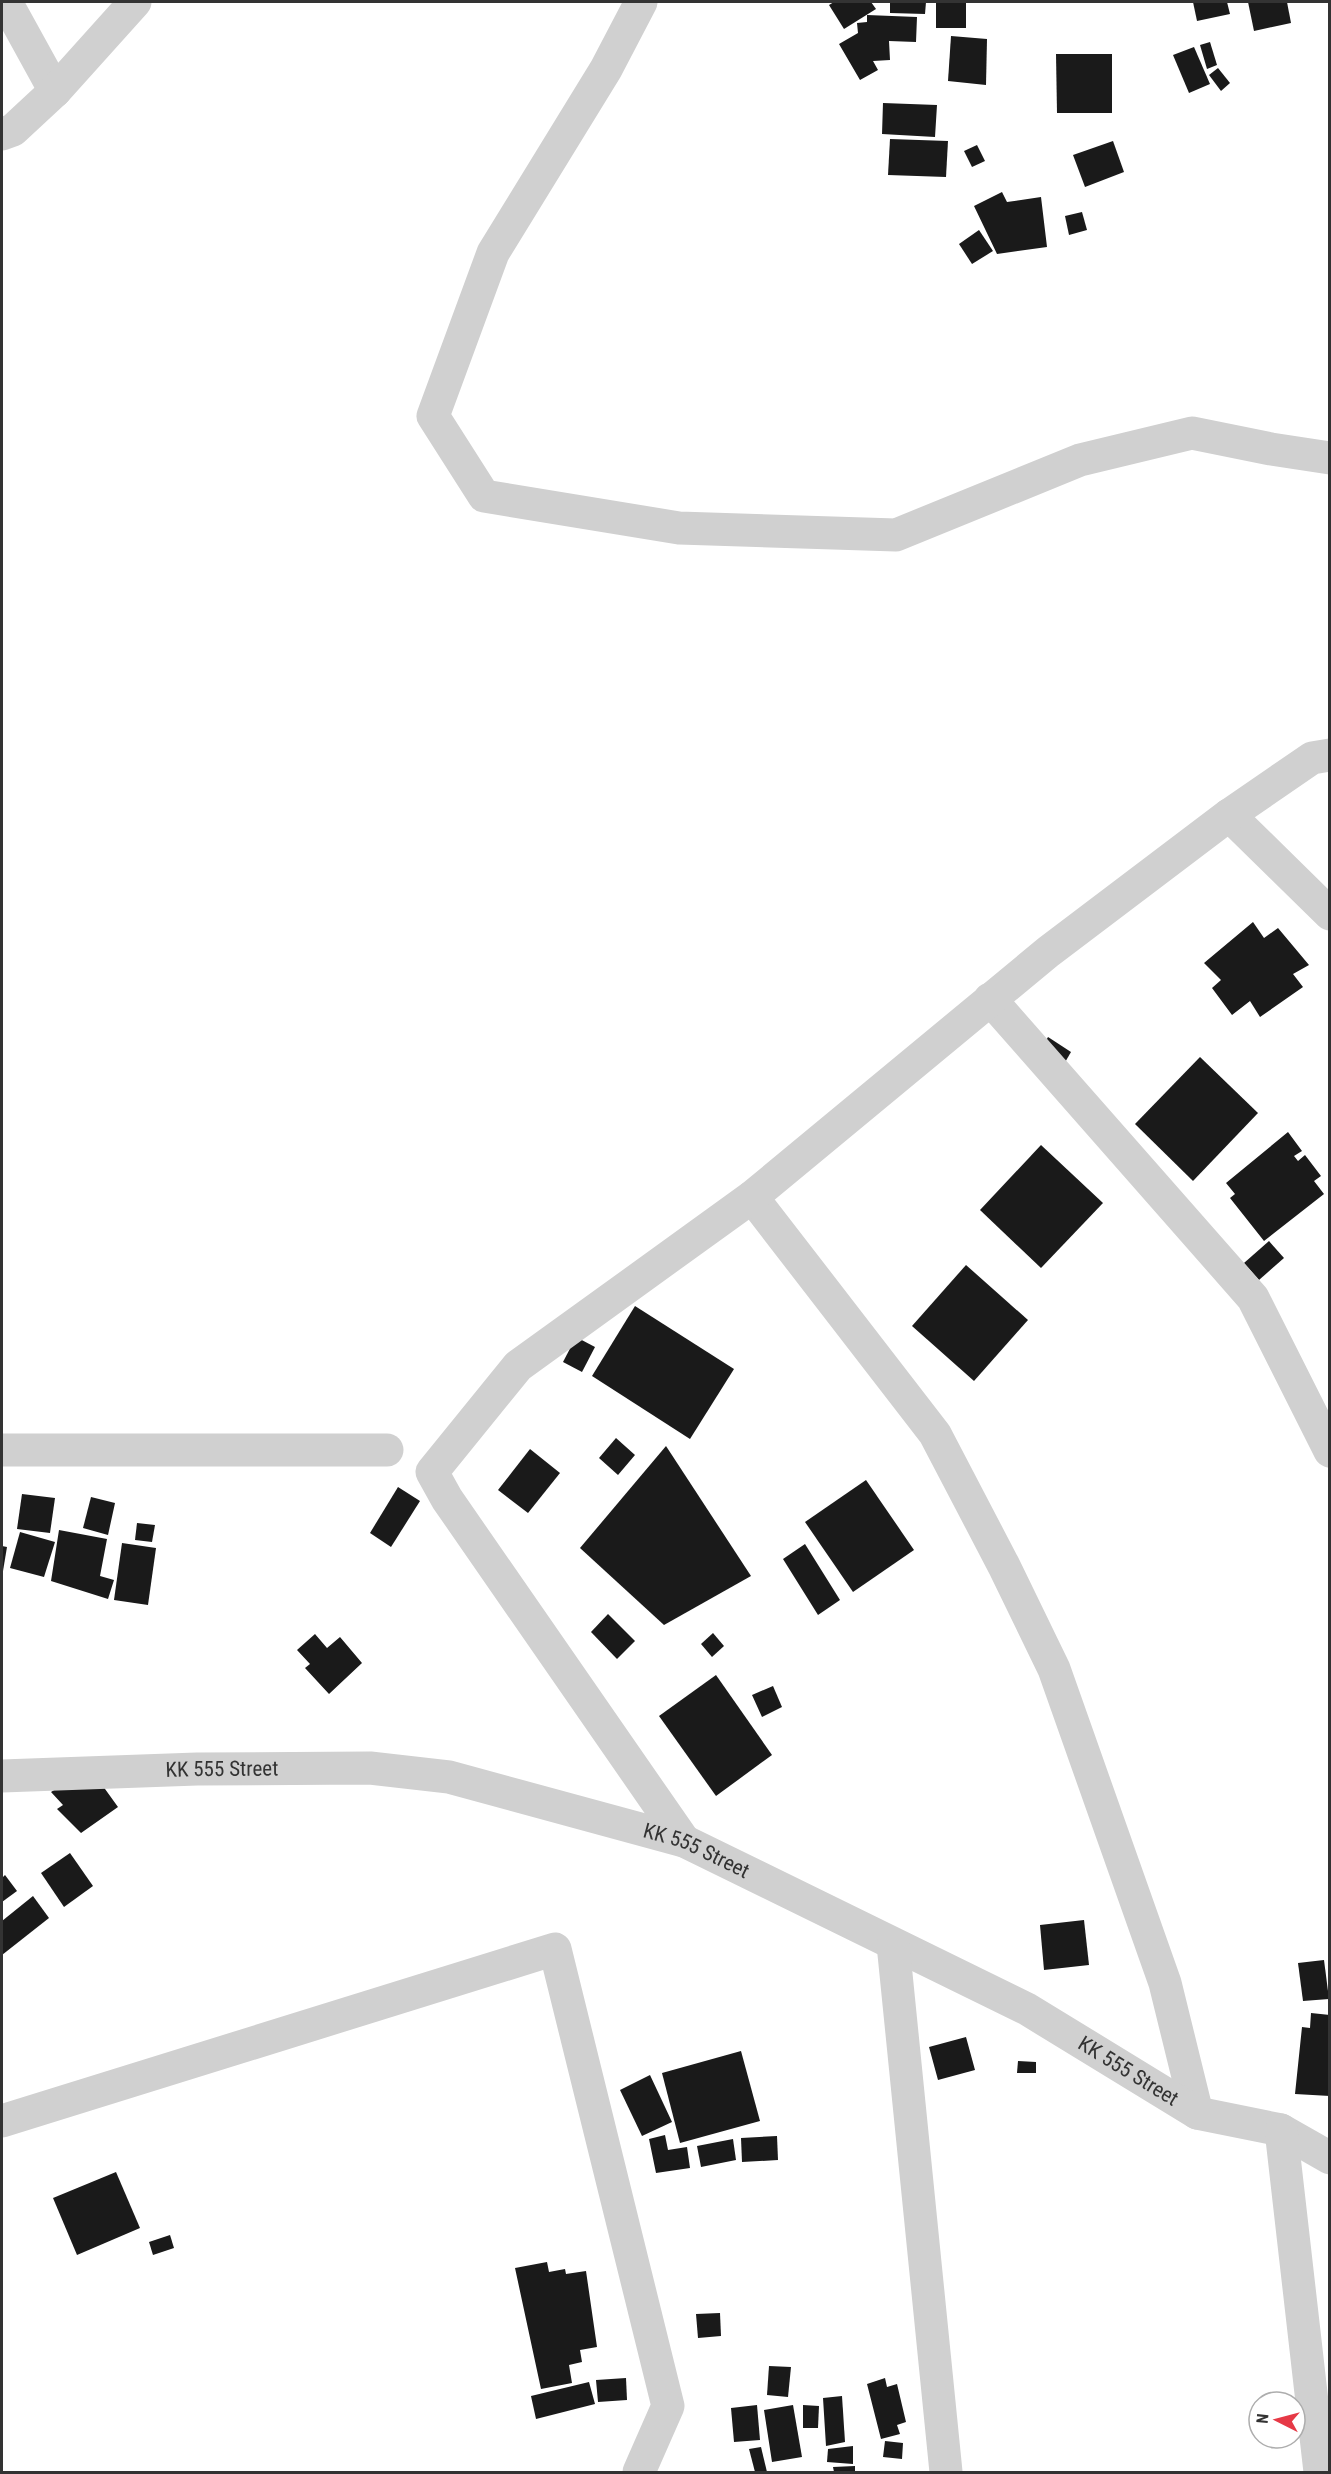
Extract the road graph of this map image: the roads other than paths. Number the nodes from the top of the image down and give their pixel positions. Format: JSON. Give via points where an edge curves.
{"nodes":[{"id":1,"x":6,"y":2,"type":"edge"},
{"id":2,"x":135,"y":2,"type":"edge"},
{"id":3,"x":641,"y":2,"type":"edge"},
{"id":4,"x":55,"y":91,"type":"junction"},
{"id":5,"x":2,"y":134,"type":"edge"},
{"id":6,"x":1329,"y":458,"type":"edge"},
{"id":7,"x":1329,"y":755,"type":"edge"},
{"id":8,"x":1229,"y":815,"type":"junction"},
{"id":9,"x":1329,"y":914,"type":"edge"},
{"id":10,"x":990,"y":999,"type":"junction"},
{"id":11,"x":752,"y":1197,"type":"junction"},
{"id":12,"x":2,"y":1450,"type":"edge"},
{"id":13,"x":387,"y":1450,"type":"dead end"},
{"id":14,"x":1329,"y":1451,"type":"edge"},
{"id":15,"x":2,"y":1776,"type":"edge"},
{"id":16,"x":684,"y":1841,"type":"junction"},
{"id":17,"x":892,"y":1944,"type":"junction"},
{"id":18,"x":1197,"y":2113,"type":"junction"},
{"id":19,"x":2,"y":2121,"type":"edge"},
{"id":20,"x":1281,"y":2130,"type":"junction"},
{"id":21,"x":1329,"y":2158,"type":"edge"},
{"id":22,"x":639,"y":2472,"type":"edge"},
{"id":23,"x":946,"y":2472,"type":"edge"},
{"id":24,"x":1320,"y":2472,"type":"edge"}],
"edges":[{"from":1,"to":4,"type":"street"},
{"from":2,"to":4,"type":"street"},
{"from":3,"to":6,"type":"street","via":[[606,69],[493,253],[433,416],[484,496],[679,528],[896,535],[1080,460],[1192,433]]},
{"from":4,"to":5,"type":"street","via":[[13,130]]},
{"from":7,"to":8,"type":"street","via":[[1312,758]]},
{"from":8,"to":9,"type":"street"},
{"from":8,"to":10,"type":"street"},
{"from":10,"to":11,"type":"street"},
{"from":10,"to":14,"type":"street","via":[[1253,1298]]},
{"from":11,"to":16,"type":"street","via":[[518,1366],[432,1472]]},
{"from":11,"to":18,"type":"street","via":[[935,1434],[1004,1566],[1054,1669],[1157,1960]]},
{"from":12,"to":13,"type":"street"},
{"from":15,"to":16,"type":"street","name":"KK 555 Street","via":[[370,1768],[449,1777]]},
{"from":16,"to":17,"type":"street","name":"KK 555 Street"},
{"from":17,"to":18,"type":"street","name":"KK 555 Street","via":[[1027,2009]]},
{"from":17,"to":23,"type":"street"},
{"from":18,"to":20,"type":"street","name":"KK 555 Street"},
{"from":19,"to":22,"type":"street","via":[[555,1949],[668,2406]]},
{"from":20,"to":21,"type":"street","name":"KK 555 Street"},
{"from":20,"to":24,"type":"street"}]}
